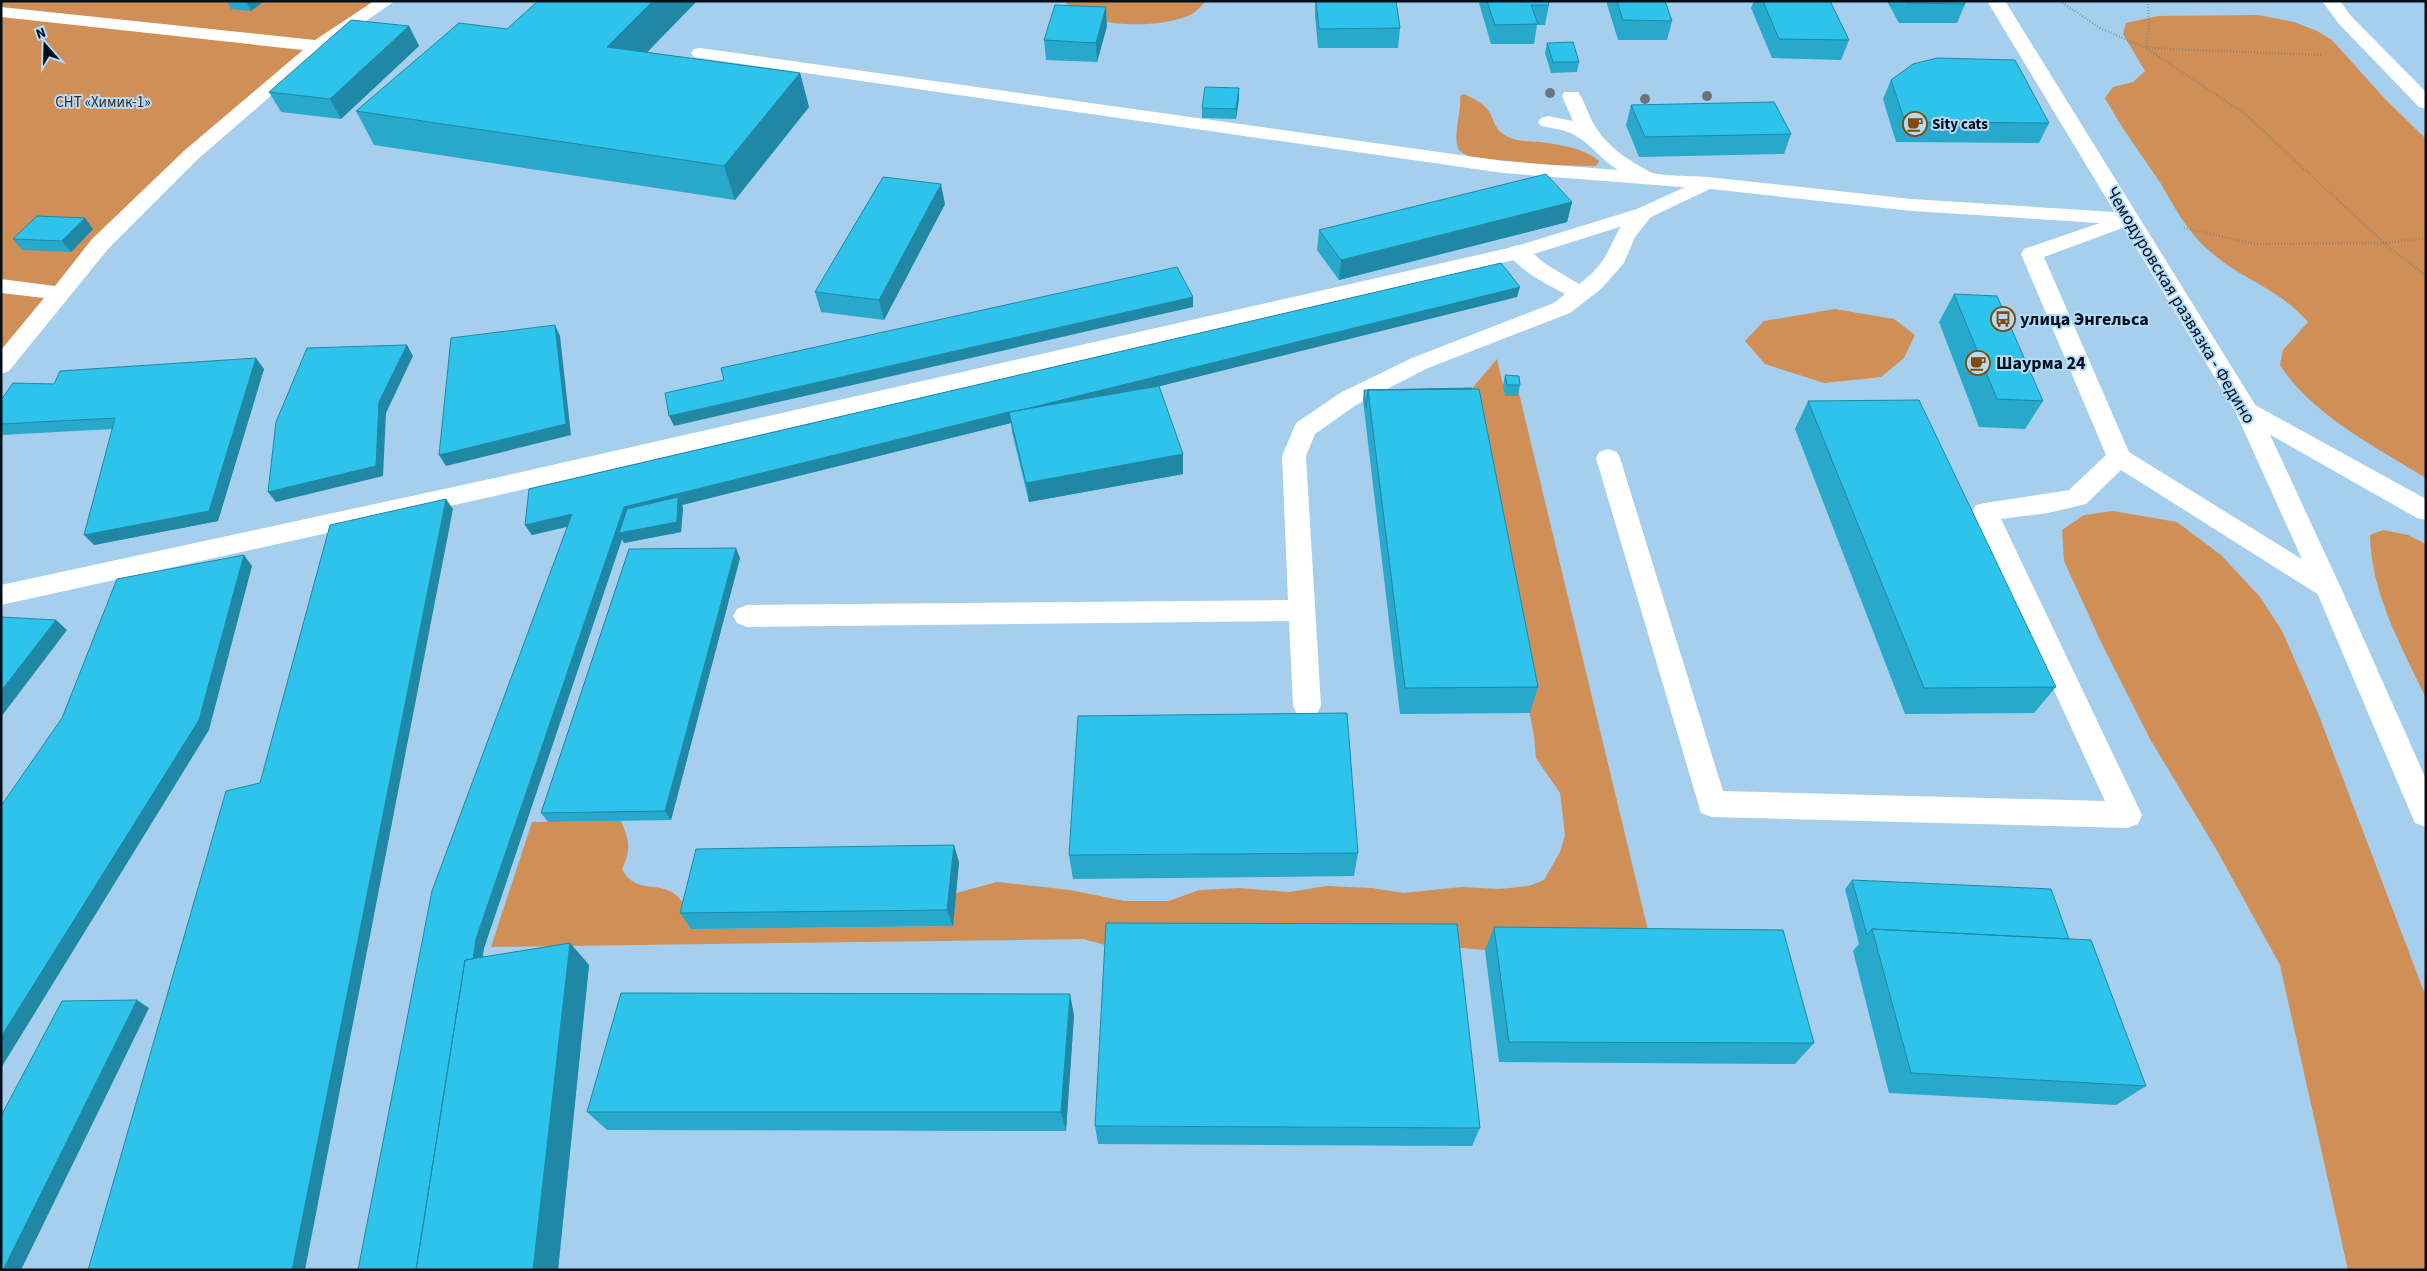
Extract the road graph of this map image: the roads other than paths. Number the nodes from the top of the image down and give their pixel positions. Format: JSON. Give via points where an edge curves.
{"nodes":[{"id":1,"x":386,"y":1,"type":"edge"},
{"id":2,"x":1996,"y":1,"type":"edge"},
{"id":3,"x":2332,"y":1,"type":"edge"},
{"id":4,"x":1,"y":12,"type":"edge"},
{"id":5,"x":318,"y":46,"type":"junction"},
{"id":6,"x":700,"y":53,"type":"dead end"},
{"id":7,"x":1571,"y":96,"type":"dead end"},
{"id":8,"x":2426,"y":103,"type":"edge"},
{"id":9,"x":1548,"y":122,"type":"dead end"},
{"id":10,"x":1591,"y":138,"type":"junction"},
{"id":11,"x":1652,"y":179,"type":"junction"},
{"id":12,"x":1707,"y":183,"type":"junction"},
{"id":13,"x":1644,"y":213,"type":"junction"},
{"id":14,"x":2129,"y":219,"type":"junction"},
{"id":15,"x":1518,"y":252,"type":"junction"},
{"id":16,"x":1,"y":286,"type":"edge"},
{"id":17,"x":59,"y":293,"type":"junction"},
{"id":18,"x":1581,"y":294,"type":"junction"},
{"id":19,"x":1,"y":366,"type":"edge"},
{"id":20,"x":2247,"y":411,"type":"junction"},
{"id":21,"x":2119,"y":457,"type":"junction"},
{"id":22,"x":1608,"y":458,"type":"dead end"},
{"id":23,"x":2426,"y":511,"type":"edge"},
{"id":24,"x":2328,"y":588,"type":"junction"},
{"id":25,"x":1,"y":595,"type":"edge"},
{"id":26,"x":1302,"y":610,"type":"junction"},
{"id":27,"x":747,"y":616,"type":"dead end"},
{"id":28,"x":1307,"y":706,"type":"dead end"},
{"id":29,"x":2426,"y":814,"type":"edge"}],
"edges":[{"from":1,"to":5,"type":"street"},
{"from":2,"to":14,"type":"street","name":"Чемодуровская развязка - Федино"},
{"from":3,"to":8,"type":"street","via":[[2345,20]]},
{"from":4,"to":5,"type":"street"},
{"from":5,"to":17,"type":"street","via":[[192,154],[100,244]]},
{"from":6,"to":11,"type":"street","via":[[1484,165]]},
{"from":7,"to":10,"type":"street"},
{"from":9,"to":10,"type":"street","via":[[1576,128]]},
{"from":10,"to":11,"type":"street","via":[[1607,155],[1629,170]]},
{"from":11,"to":12,"type":"street"},
{"from":12,"to":13,"type":"street"},
{"from":12,"to":14,"type":"street","via":[[1912,205]]},
{"from":13,"to":15,"type":"street"},
{"from":13,"to":18,"type":"street","via":[[1625,235],[1616,258]]},
{"from":14,"to":20,"type":"street","name":"Чемодуровская развязка - Федино"},
{"from":14,"to":21,"type":"street","via":[[2032,254]]},
{"from":15,"to":18,"type":"street","via":[[1536,268]]},
{"from":15,"to":25,"type":"street","via":[[504,485]]},
{"from":16,"to":17,"type":"street"},
{"from":17,"to":19,"type":"street"},
{"from":18,"to":26,"type":"street","via":[[1562,308],[1420,363],[1348,399],[1305,429],[1294,456]]},
{"from":20,"to":23,"type":"street"},
{"from":20,"to":24,"type":"street","name":"Чемодуровская развязка - Федино"},
{"from":21,"to":22,"type":"street","via":[[2077,498],[1985,512],[2127,815],[1712,804]]},
{"from":21,"to":24,"type":"street"},
{"from":24,"to":29,"type":"street","name":"Чемодуровская развязка - Федино"},
{"from":26,"to":27,"type":"street"},
{"from":26,"to":28,"type":"street"}]}
